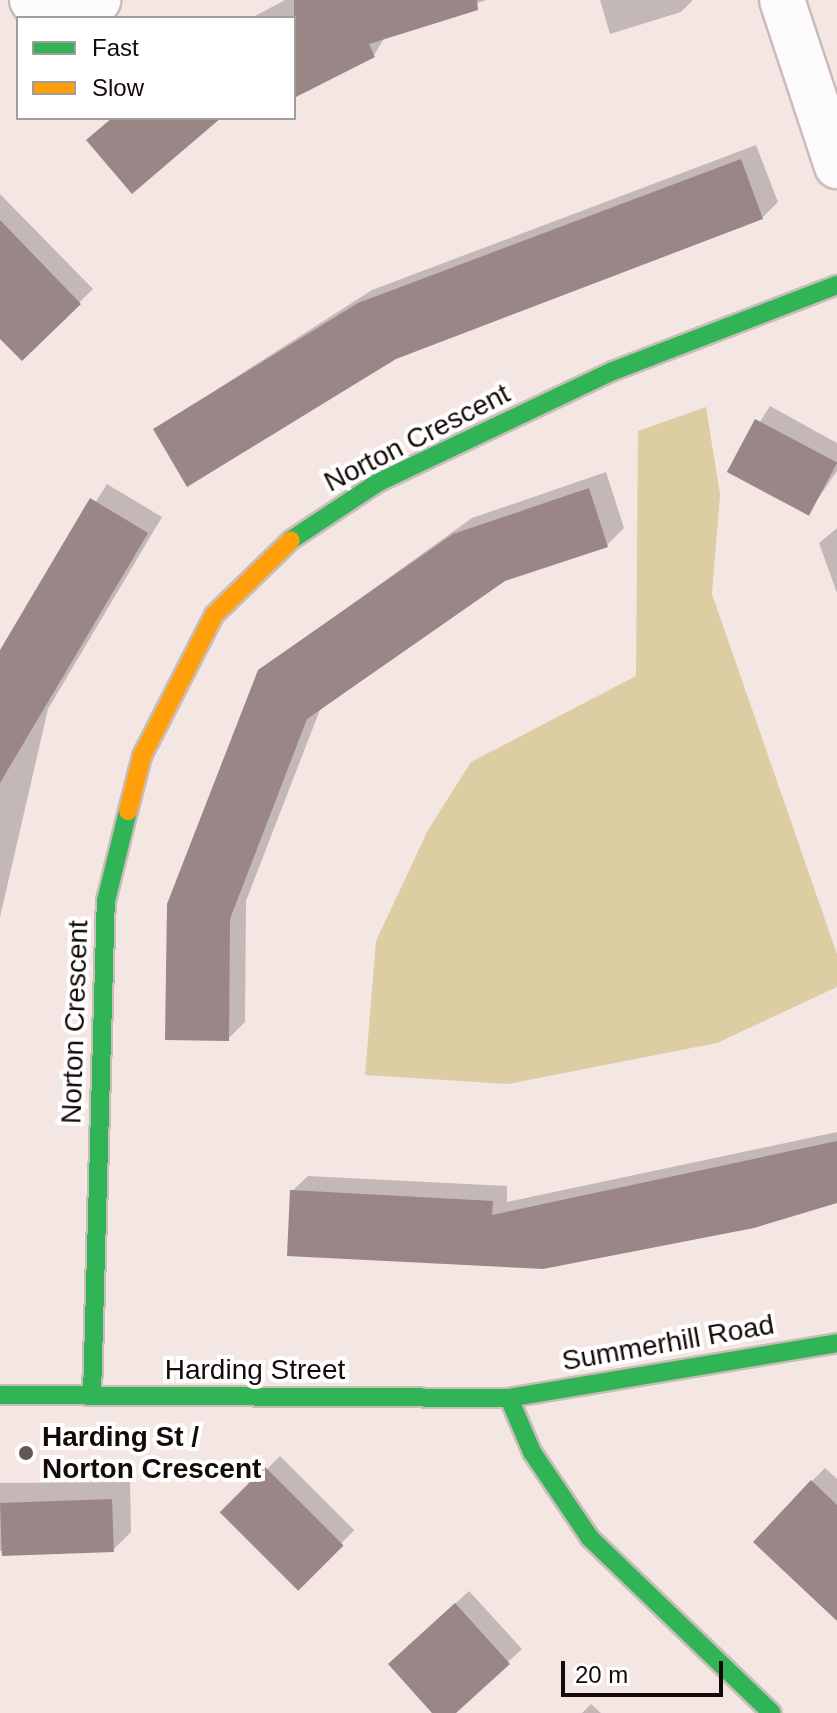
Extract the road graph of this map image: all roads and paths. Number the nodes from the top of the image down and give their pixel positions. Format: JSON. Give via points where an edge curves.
{"nodes":[{"id":1,"x":98,"y":0,"type":"edge"},
{"id":2,"x":782,"y":0,"type":"edge"},
{"id":3,"x":70,"y":16,"type":"edge"},
{"id":4,"x":837,"y":166,"type":"edge"},
{"id":5,"x":837,"y":285,"type":"edge"},
{"id":6,"x":837,"y":1343,"type":"edge"},
{"id":7,"x":0,"y":1395,"type":"edge"},
{"id":8,"x":92,"y":1396,"type":"junction"},
{"id":9,"x":509,"y":1398,"type":"junction"},
{"id":10,"x":772,"y":1713,"type":"edge"}],
"edges":[{"from":1,"to":3,"type":"street"},
{"from":2,"to":4,"type":"street"},
{"from":5,"to":8,"type":"street","name":"Norton Crescent","via":[[613,371],[377,483],[283,545],[214,615],[142,756],[106,901]]},
{"from":6,"to":9,"type":"street","name":"Summerhill Road"},
{"from":7,"to":8,"type":"street","name":"Harding Street"},
{"from":8,"to":9,"type":"street","name":"Harding Street"},
{"from":9,"to":10,"type":"street","via":[[532,1452],[590,1538]]}]}
